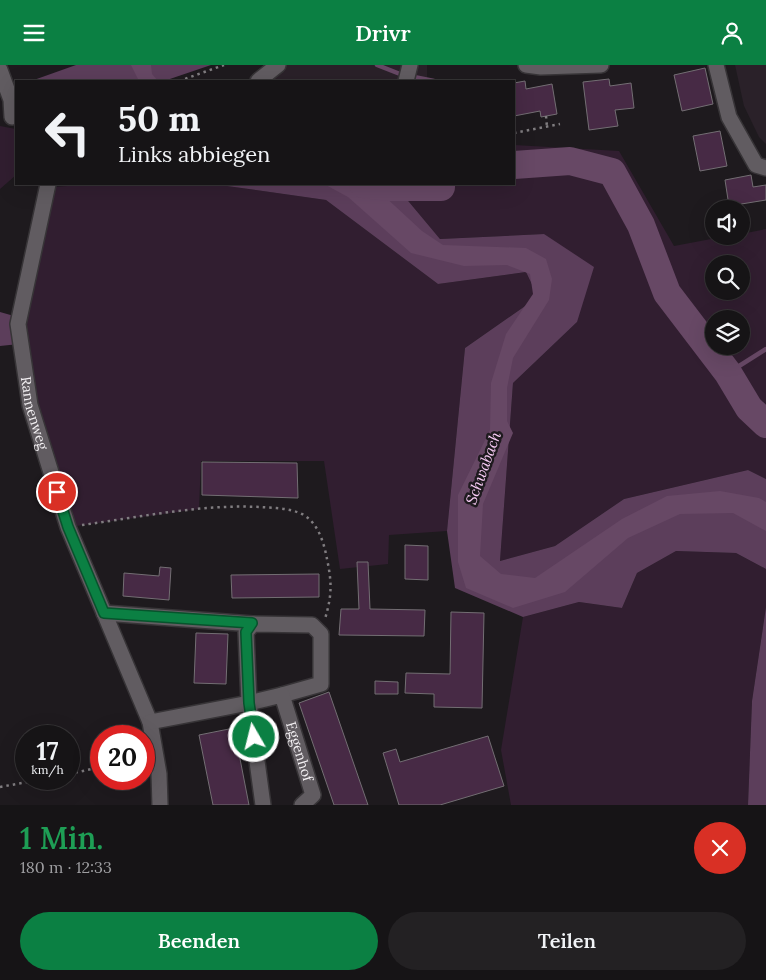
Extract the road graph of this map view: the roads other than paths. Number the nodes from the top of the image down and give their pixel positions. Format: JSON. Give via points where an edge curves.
{"nodes":[{"id":1,"x":278,"y":65,"type":"edge"},
{"id":2,"x":410,"y":65,"type":"edge"},
{"id":3,"x":526,"y":65,"type":"edge"},
{"id":4,"x":601,"y":65,"type":"edge"},
{"id":5,"x":716,"y":65,"type":"edge"},
{"id":6,"x":0,"y":70,"type":"edge"},
{"id":7,"x":259,"y":80,"type":"edge"},
{"id":8,"x":406,"y":80,"type":"edge"},
{"id":9,"x":9,"y":117,"type":"edge"},
{"id":10,"x":766,"y":168,"type":"edge"},
{"id":11,"x":48,"y":185,"type":"edge"},
{"id":12,"x":104,"y":613,"type":"junction"},
{"id":13,"x":252,"y":623,"type":"junction"},
{"id":14,"x":282,"y":695,"type":"junction"},
{"id":15,"x":249,"y":703,"type":"junction"},
{"id":16,"x":150,"y":722,"type":"junction"},
{"id":17,"x":160,"y":805,"type":"edge"},
{"id":18,"x":262,"y":805,"type":"edge"},
{"id":19,"x":302,"y":805,"type":"edge"}],
"edges":[{"from":1,"to":7,"type":"street"},
{"from":2,"to":8,"type":"street"},
{"from":3,"to":4,"type":"street"},
{"from":5,"to":10,"type":"street","via":[[729,117],[756,165]]},
{"from":6,"to":9,"type":"street","via":[[11,100]]},
{"from":11,"to":12,"type":"street","name":"Rannenweg","via":[[18,324],[30,405],[68,527]]},
{"from":12,"to":13,"type":"street"},
{"from":12,"to":16,"type":"street","name":"Rannenweg"},
{"from":13,"to":14,"type":"street","via":[[312,625],[321,633],[320,684]]},
{"from":13,"to":15,"type":"street","via":[[246,632]]},
{"from":14,"to":15,"type":"street"},
{"from":14,"to":19,"type":"street","name":"Eggenhof","via":[[313,795]]},
{"from":15,"to":16,"type":"street"},
{"from":15,"to":18,"type":"street"},
{"from":16,"to":17,"type":"street","name":"Rannenweg","via":[[159,774]]}]}
